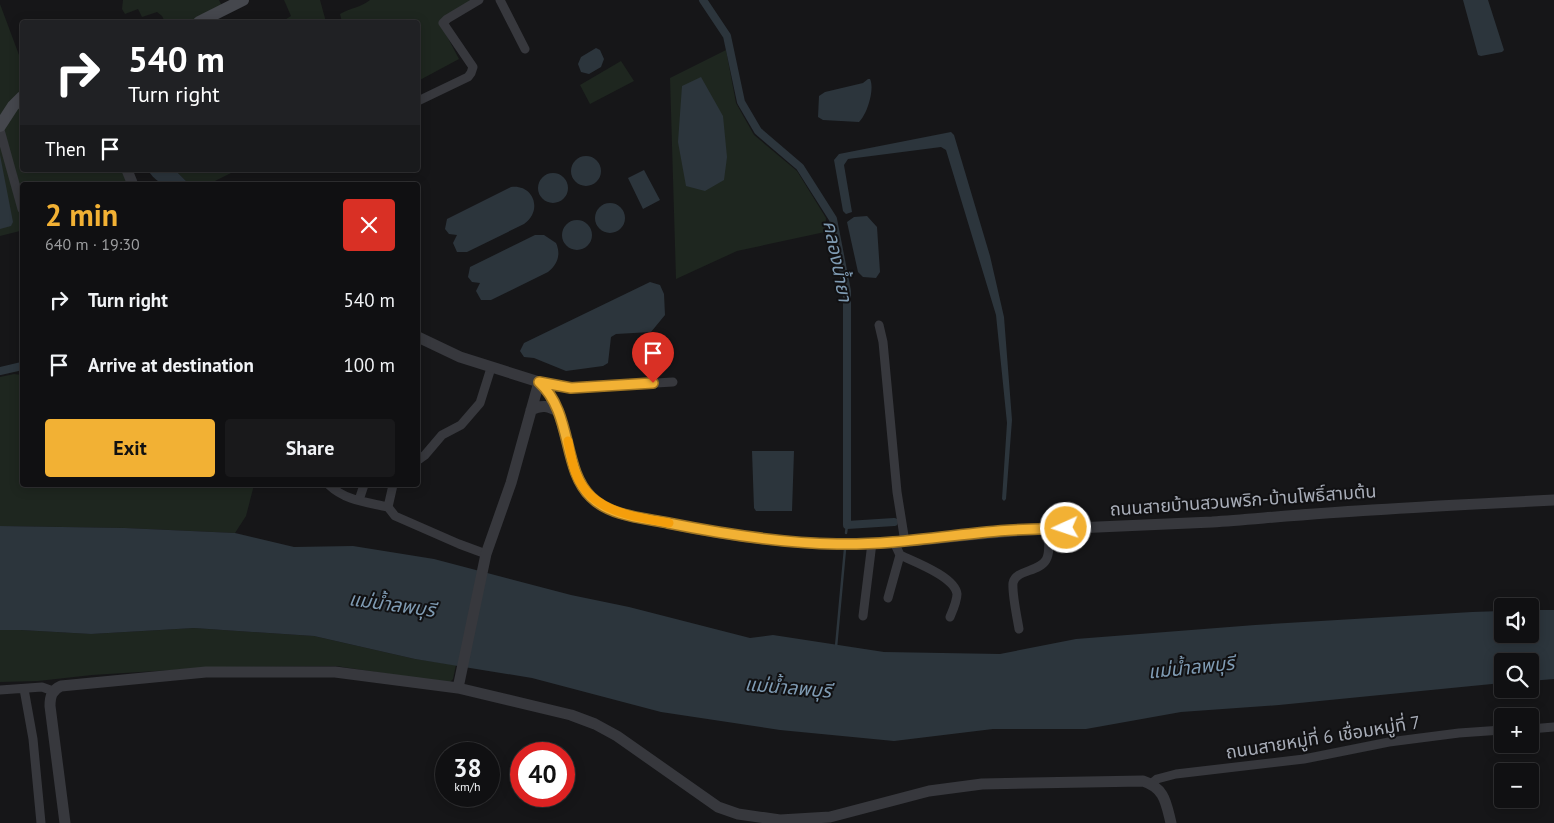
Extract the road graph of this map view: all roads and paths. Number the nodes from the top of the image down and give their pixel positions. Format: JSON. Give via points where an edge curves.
{"nodes":[{"id":1,"x":242,"y":0,"type":"edge"},
{"id":2,"x":479,"y":0,"type":"edge"},
{"id":3,"x":500,"y":0,"type":"edge"},
{"id":4,"x":203,"y":20,"type":"edge"},
{"id":5,"x":525,"y":49,"type":"dead end"},
{"id":6,"x":20,"y":99,"type":"edge"},
{"id":7,"x":420,"y":100,"type":"edge"},
{"id":8,"x":0,"y":128,"type":"edge"},
{"id":9,"x":20,"y":202,"type":"edge"},
{"id":10,"x":879,"y":325,"type":"dead end"},
{"id":11,"x":420,"y":338,"type":"edge"},
{"id":12,"x":491,"y":368,"type":"junction"},
{"id":13,"x":539,"y":382,"type":"junction"},
{"id":14,"x":673,"y":382,"type":"dead end"},
{"id":15,"x":531,"y":410,"type":"junction"},
{"id":16,"x":559,"y":412,"type":"junction"},
{"id":17,"x":420,"y":459,"type":"edge"},
{"id":18,"x":331,"y":487,"type":"edge"},
{"id":19,"x":363,"y":487,"type":"edge"},
{"id":20,"x":393,"y":487,"type":"edge"},
{"id":21,"x":358,"y":500,"type":"junction"},
{"id":22,"x":1554,"y":500,"type":"edge"},
{"id":23,"x":388,"y":507,"type":"junction"},
{"id":24,"x":1048,"y":529,"type":"junction"},
{"id":25,"x":899,"y":542,"type":"junction"},
{"id":26,"x":872,"y":543,"type":"junction"},
{"id":27,"x":900,"y":555,"type":"junction"},
{"id":28,"x":485,"y":557,"type":"junction"},
{"id":29,"x":888,"y":598,"type":"dead end"},
{"id":30,"x":863,"y":616,"type":"dead end"},
{"id":31,"x":950,"y":617,"type":"dead end"},
{"id":32,"x":1019,"y":629,"type":"dead end"},
{"id":33,"x":458,"y":688,"type":"junction"},
{"id":34,"x":24,"y":689,"type":"junction"},
{"id":35,"x":0,"y":690,"type":"edge"},
{"id":36,"x":53,"y":691,"type":"junction"},
{"id":37,"x":1554,"y":728,"type":"edge"},
{"id":38,"x":1539,"y":729,"type":"edge"},
{"id":39,"x":1494,"y":731,"type":"edge"},
{"id":40,"x":1151,"y":784,"type":"junction"},
{"id":41,"x":41,"y":823,"type":"edge"},
{"id":42,"x":66,"y":823,"type":"edge"},
{"id":43,"x":1171,"y":823,"type":"edge"}],
"edges":[{"from":1,"to":4,"type":"main road"},
{"from":2,"to":7,"type":"street","via":[[443,23],[473,67],[471,73]]},
{"from":3,"to":5,"type":"street"},
{"from":6,"to":8,"type":"main road","via":[[12,106]]},
{"from":8,"to":9,"type":"street"},
{"from":10,"to":25,"type":"street","via":[[897,492]]},
{"from":11,"to":12,"type":"street"},
{"from":12,"to":13,"type":"street"},
{"from":12,"to":17,"type":"street","via":[[480,403],[462,424],[442,435]]},
{"from":13,"to":14,"type":"street","via":[[571,388]]},
{"from":13,"to":15,"type":"street"},
{"from":13,"to":16,"type":"street","name":"ถนนสายบ้านสวนพริก-บ้านโพธิ์สามต้น","via":[[548,389]]},
{"from":15,"to":16,"type":"street","via":[[545,406]]},
{"from":15,"to":28,"type":"street","via":[[511,483]]},
{"from":16,"to":26,"type":"street","name":"ถนนสายบ้านสวนพริก-บ้านโพธิ์สามต้น","via":[[583,487],[600,504],[621,514],[750,537],[837,544]]},
{"from":18,"to":21,"type":"street","via":[[346,498]]},
{"from":19,"to":21,"type":"street"},
{"from":20,"to":23,"type":"street"},
{"from":21,"to":23,"type":"street"},
{"from":22,"to":24,"type":"street","name":"ถนนสายบ้านสวนพริก-บ้านโพธิ์สามต้น"},
{"from":23,"to":28,"type":"street","via":[[395,516]]},
{"from":24,"to":25,"type":"street","name":"ถนนสายบ้านสวนพริก-บ้านโพธิ์สามต้น"},
{"from":24,"to":32,"type":"street","via":[[1046,560],[1040,567],[1018,575],[1013,583]]},
{"from":25,"to":26,"type":"street","name":"ถนนสายบ้านสวนพริก-บ้านโพธิ์สามต้น"},
{"from":25,"to":27,"type":"street"},
{"from":26,"to":30,"type":"street"},
{"from":27,"to":29,"type":"street"},
{"from":27,"to":31,"type":"street","via":[[950,582],[957,596]]},
{"from":28,"to":33,"type":"street"},
{"from":33,"to":36,"type":"street","via":[[335,672],[216,672],[61,686]]},
{"from":33,"to":40,"type":"street","via":[[571,715],[595,724],[718,807],[758,818],[780,820],[830,816],[929,791],[982,784]]},
{"from":34,"to":35,"type":"street"},
{"from":34,"to":36,"type":"street","via":[[42,687]]},
{"from":34,"to":41,"type":"street","via":[[33,739]]},
{"from":36,"to":42,"type":"street","via":[[50,706]]},
{"from":37,"to":38,"type":"street"},
{"from":39,"to":40,"type":"street","name":"ถนนสายหมู่ที่ 6 เชื่อมหมู่ที่ 7","via":[[1406,740],[1304,759],[1176,774]]},
{"from":40,"to":43,"type":"street","via":[[1164,798]]}]}
